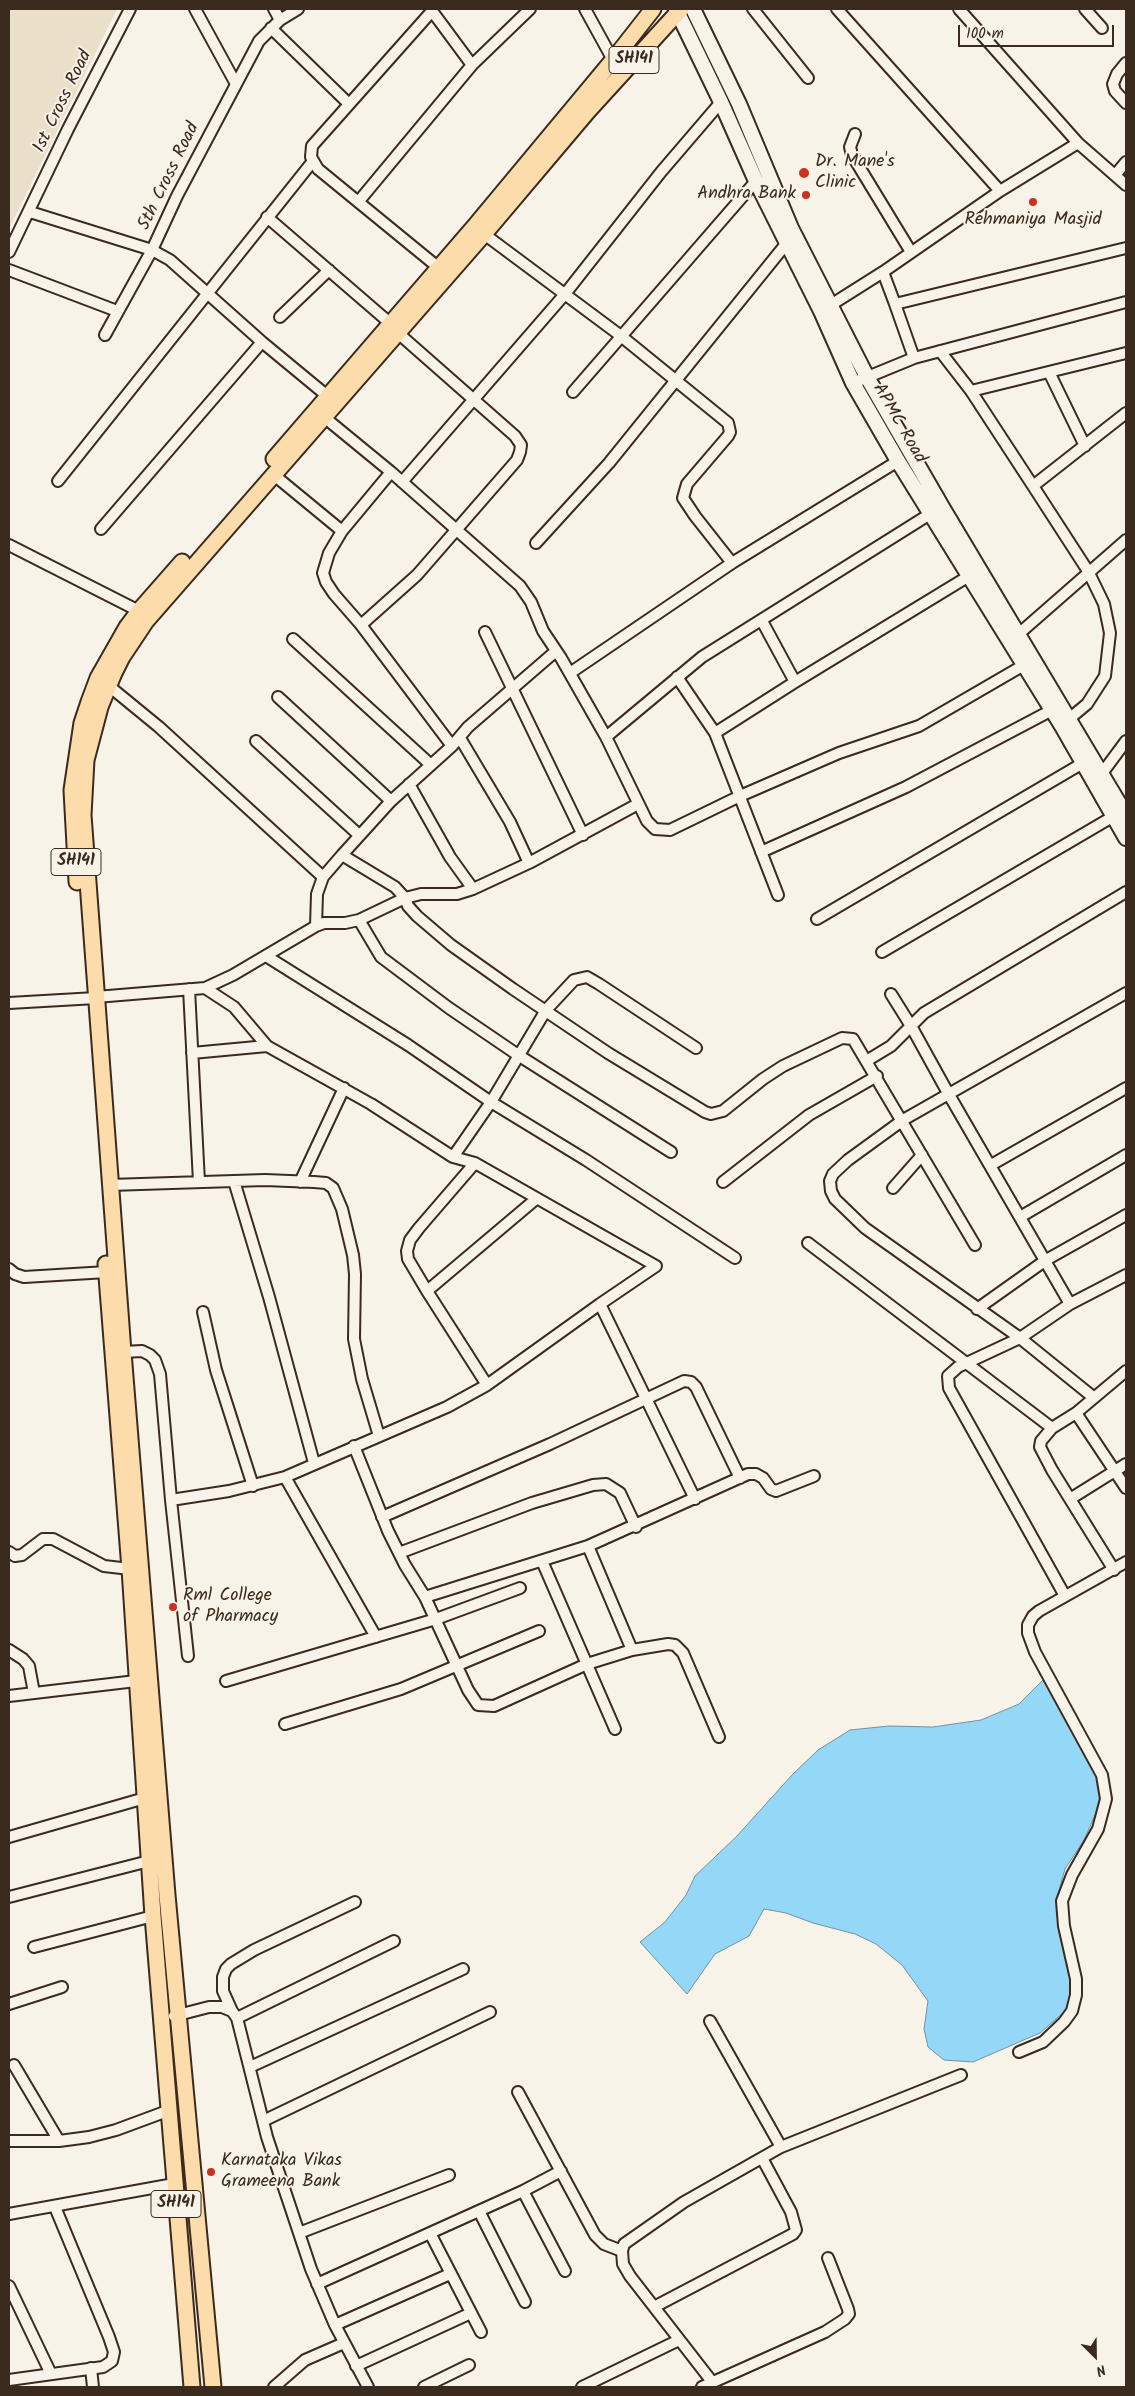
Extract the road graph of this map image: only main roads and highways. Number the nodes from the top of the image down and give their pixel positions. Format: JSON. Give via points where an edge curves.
{"nodes":[{"id":1,"x":653,"y":9,"type":"edge"},
{"id":2,"x":678,"y":10,"type":"edge"},
{"id":3,"x":394,"y":329,"type":"junction"},
{"id":4,"x":332,"y":400,"type":"junction"},
{"id":5,"x":93,"y":998,"type":"junction"},
{"id":6,"x":192,"y":2387,"type":"edge"},
{"id":7,"x":212,"y":2387,"type":"edge"}],
"edges":[{"from":1,"to":3,"type":"main road","number":"SH141","via":[[439,268]]},
{"from":2,"to":3,"type":"main road","number":"SH141","via":[[484,234]]},
{"from":3,"to":4,"type":"main road","number":"SH141"},
{"from":4,"to":5,"type":"main road","number":"SH141","via":[[324,418],[146,620],[122,657],[100,708],[86,760],[84,790]]},
{"from":4,"to":5,"type":"main road","number":"SH141","via":[[139,611],[98,678],[82,723],[74,767],[72,817]]},
{"from":5,"to":6,"type":"main road","number":"SH141","via":[[107,1272],[136,1681]]},
{"from":5,"to":7,"type":"main road","number":"SH141"}]}
